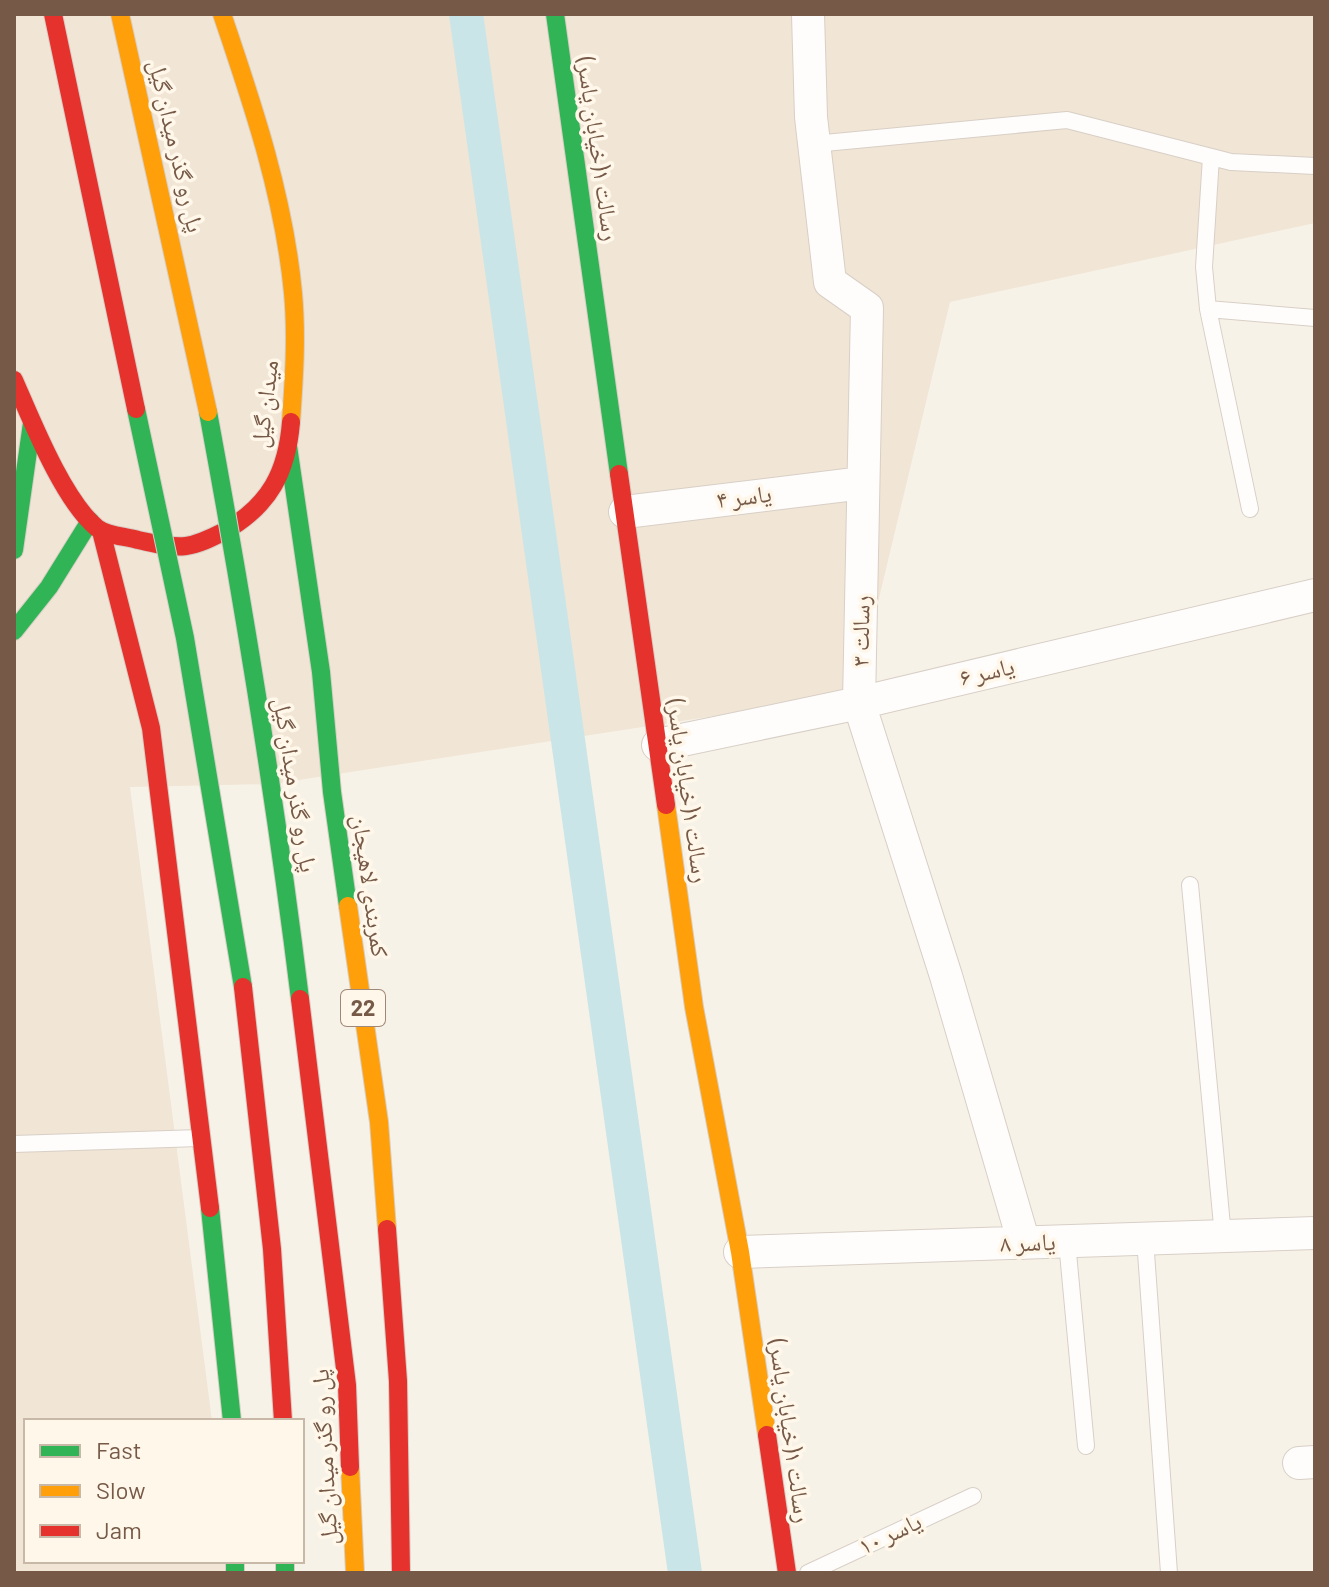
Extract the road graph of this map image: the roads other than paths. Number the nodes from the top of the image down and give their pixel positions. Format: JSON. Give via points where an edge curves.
{"nodes":[{"id":1,"x":53,"y":14,"type":"edge"},
{"id":2,"x":120,"y":14,"type":"edge"},
{"id":3,"x":222,"y":14,"type":"edge"},
{"id":4,"x":555,"y":14,"type":"edge"},
{"id":5,"x":808,"y":14,"type":"edge"},
{"id":6,"x":814,"y":144,"type":"junction"},
{"id":7,"x":1211,"y":157,"type":"junction"},
{"id":8,"x":1315,"y":166,"type":"edge"},
{"id":9,"x":1208,"y":309,"type":"junction"},
{"id":10,"x":1315,"y":318,"type":"edge"},
{"id":11,"x":14,"y":380,"type":"edge"},
{"id":12,"x":32,"y":423,"type":"junction"},
{"id":13,"x":288,"y":446,"type":"junction"},
{"id":14,"x":863,"y":483,"type":"junction"},
{"id":15,"x":1250,"y":509,"type":"dead end"},
{"id":16,"x":625,"y":512,"type":"junction"},
{"id":17,"x":96,"y":526,"type":"junction"},
{"id":18,"x":14,"y":550,"type":"edge"},
{"id":19,"x":1315,"y":595,"type":"edge"},
{"id":20,"x":14,"y":631,"type":"edge"},
{"id":21,"x":859,"y":703,"type":"junction"},
{"id":22,"x":658,"y":745,"type":"junction"},
{"id":23,"x":1190,"y":885,"type":"dead end"},
{"id":24,"x":203,"y":1138,"type":"junction"},
{"id":25,"x":14,"y":1144,"type":"edge"},
{"id":26,"x":1315,"y":1233,"type":"edge"},
{"id":27,"x":1223,"y":1236,"type":"junction"},
{"id":28,"x":1145,"y":1239,"type":"junction"},
{"id":29,"x":1067,"y":1242,"type":"junction"},
{"id":30,"x":1024,"y":1243,"type":"junction"},
{"id":31,"x":740,"y":1252,"type":"junction"},
{"id":32,"x":232,"y":1419,"type":"edge"},
{"id":33,"x":283,"y":1419,"type":"edge"},
{"id":34,"x":1086,"y":1446,"type":"dead end"},
{"id":35,"x":973,"y":1496,"type":"dead end"},
{"id":36,"x":355,"y":1573,"type":"edge"},
{"id":37,"x":401,"y":1573,"type":"edge"},
{"id":38,"x":787,"y":1573,"type":"edge"},
{"id":39,"x":808,"y":1573,"type":"edge"},
{"id":40,"x":1169,"y":1573,"type":"edge"}],
"edges":[{"from":1,"to":33,"type":"main road","name":"پل رو گذر میدان گیل","bridge":true,"via":[[185,638],[238,958],[272,1249]]},
{"from":2,"to":36,"type":"main road","name":"پل رو گذر میدان گیل","bridge":true,"via":[[200,366],[247,626],[347,1385]]},
{"from":3,"to":13,"type":"main road","name":"میدان گیل","number":"22","via":[[261,125],[293,276],[296,362]]},
{"from":4,"to":16,"type":"main road","name":"رسالت ۱(خیابان یاسر)"},
{"from":5,"to":6,"type":"street","name":"رسالت ۳"},
{"from":6,"to":7,"type":"lane","via":[[1067,120]]},
{"from":6,"to":14,"type":"street","name":"رسالت ۳","via":[[830,282],[867,308]]},
{"from":7,"to":8,"type":"lane"},
{"from":7,"to":9,"type":"lane","via":[[1204,267]]},
{"from":9,"to":10,"type":"lane"},
{"from":9,"to":15,"type":"lane"},
{"from":11,"to":12,"type":"main road"},
{"from":12,"to":17,"type":"main road"},
{"from":12,"to":18,"type":"main road"},
{"from":13,"to":17,"type":"main road","name":"میدان گیل","number":"22","via":[[271,493],[250,515],[219,534],[185,546],[146,542]]},
{"from":13,"to":37,"type":"main road","name":"کمربندی لاهیجان","number":"22","via":[[379,1122],[398,1381]]},
{"from":14,"to":16,"type":"street","name":"یاسر ۴"},
{"from":14,"to":21,"type":"street","name":"رسالت ۳"},
{"from":16,"to":22,"type":"main road","name":"رسالت ۱(خیابان یاسر)"},
{"from":17,"to":20,"type":"main road"},
{"from":17,"to":24,"type":"main road","via":[[151,728]]},
{"from":19,"to":21,"type":"street","name":"یاسر ۶"},
{"from":21,"to":22,"type":"street","name":"یاسر ۶"},
{"from":21,"to":30,"type":"street","name":"رسالت ۳"},
{"from":22,"to":31,"type":"main road","name":"رسالت ۱(خیابان یاسر)","via":[[694,1007]]},
{"from":23,"to":27,"type":"lane"},
{"from":24,"to":25,"type":"lane"},
{"from":24,"to":32,"type":"main road"},
{"from":26,"to":27,"type":"street","name":"یاسر ۸"},
{"from":27,"to":28,"type":"street","name":"یاسر ۸"},
{"from":28,"to":29,"type":"street","name":"یاسر ۸"},
{"from":28,"to":40,"type":"lane"},
{"from":29,"to":30,"type":"street","name":"یاسر ۸"},
{"from":29,"to":34,"type":"lane"},
{"from":30,"to":31,"type":"street","name":"یاسر ۸"},
{"from":31,"to":38,"type":"main road","name":"رسالت ۱(خیابان یاسر)"},
{"from":35,"to":39,"type":"lane","name":"یاسر ۱۰"}]}
